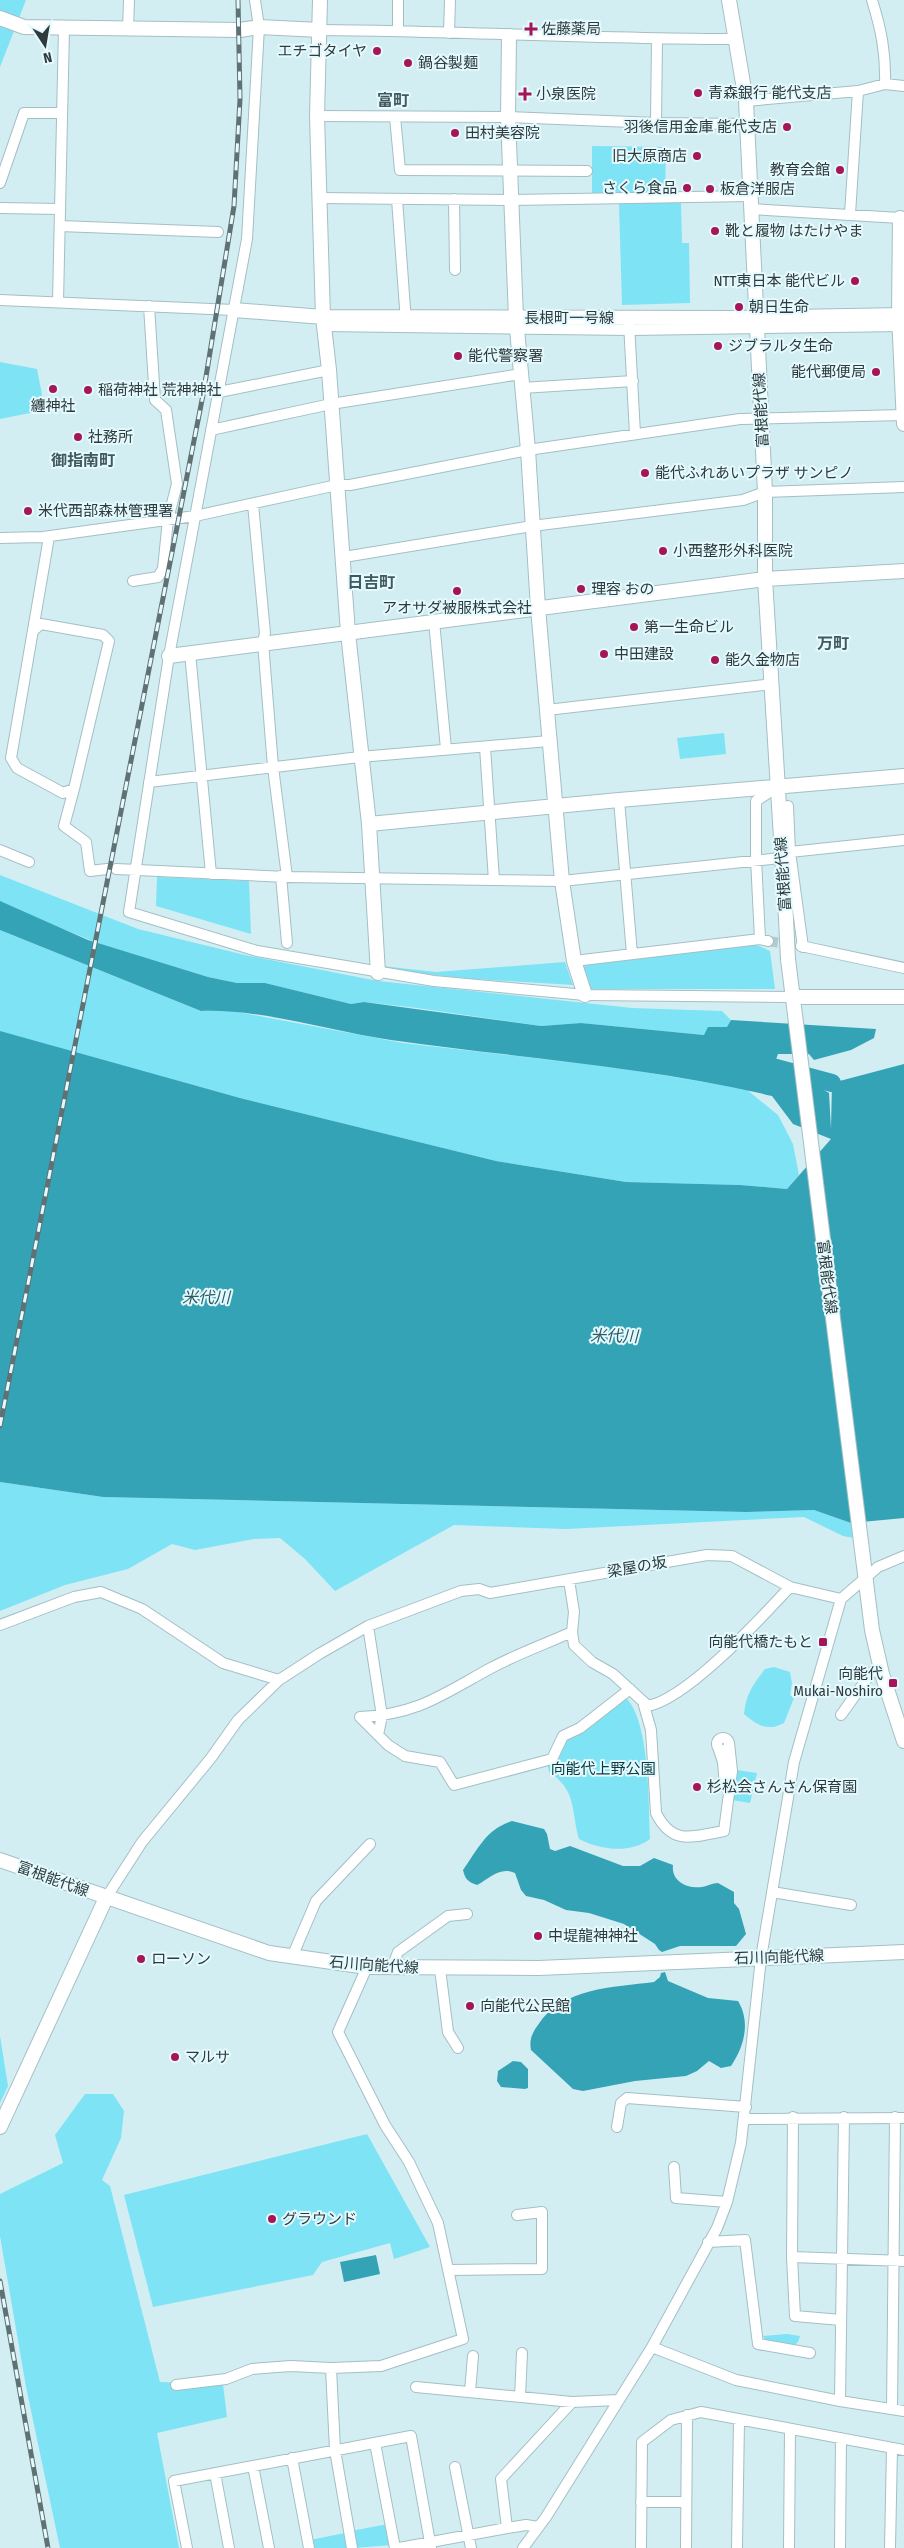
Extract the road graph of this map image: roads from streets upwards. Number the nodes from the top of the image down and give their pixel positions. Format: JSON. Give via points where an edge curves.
{"nodes":[{"id":1,"x":129,"y":0,"type":"edge"},
{"id":2,"x":255,"y":0,"type":"edge"},
{"id":3,"x":320,"y":0,"type":"edge"},
{"id":4,"x":398,"y":0,"type":"edge"},
{"id":5,"x":450,"y":0,"type":"edge"},
{"id":6,"x":729,"y":0,"type":"edge"},
{"id":7,"x":872,"y":0,"type":"edge"},
{"id":8,"x":0,"y":18,"type":"edge"},
{"id":9,"x":259,"y":27,"type":"junction"},
{"id":10,"x":64,"y":28,"type":"junction"},
{"id":11,"x":128,"y":29,"type":"junction"},
{"id":12,"x":320,"y":30,"type":"junction"},
{"id":13,"x":398,"y":30,"type":"junction"},
{"id":14,"x":449,"y":33,"type":"junction"},
{"id":15,"x":509,"y":36,"type":"junction"},
{"id":16,"x":658,"y":39,"type":"junction"},
{"id":17,"x":736,"y":39,"type":"junction"},
{"id":18,"x":885,"y":84,"type":"junction"},
{"id":19,"x":904,"y":86,"type":"edge"},
{"id":20,"x":858,"y":91,"type":"junction"},
{"id":21,"x":746,"y":100,"type":"junction"},
{"id":22,"x":62,"y":114,"type":"junction"},
{"id":23,"x":317,"y":116,"type":"junction"},
{"id":24,"x":395,"y":117,"type":"junction"},
{"id":25,"x":508,"y":117,"type":"junction"},
{"id":26,"x":656,"y":123,"type":"junction"},
{"id":27,"x":746,"y":124,"type":"junction"},
{"id":28,"x":587,"y":171,"type":"dead end"},
{"id":29,"x":511,"y":172,"type":"junction"},
{"id":30,"x":0,"y":183,"type":"edge"},
{"id":31,"x":319,"y":198,"type":"junction"},
{"id":32,"x":397,"y":199,"type":"junction"},
{"id":33,"x":454,"y":199,"type":"junction"},
{"id":34,"x":512,"y":200,"type":"junction"},
{"id":35,"x":750,"y":202,"type":"junction"},
{"id":36,"x":0,"y":208,"type":"edge"},
{"id":37,"x":60,"y":208,"type":"junction"},
{"id":38,"x":850,"y":214,"type":"junction"},
{"id":39,"x":900,"y":218,"type":"joint"},
{"id":40,"x":60,"y":226,"type":"junction"},
{"id":41,"x":218,"y":232,"type":"dead end"},
{"id":42,"x":455,"y":270,"type":"dead end"},
{"id":43,"x":0,"y":300,"type":"edge"},
{"id":44,"x":58,"y":302,"type":"junction"},
{"id":45,"x":149,"y":306,"type":"junction"},
{"id":46,"x":234,"y":310,"type":"junction"},
{"id":47,"x":324,"y":321,"type":"junction"},
{"id":48,"x":902,"y":321,"type":"edge"},
{"id":49,"x":406,"y":322,"type":"junction"},
{"id":50,"x":756,"y":322,"type":"junction"},
{"id":51,"x":516,"y":323,"type":"junction"},
{"id":52,"x":629,"y":324,"type":"junction"},
{"id":53,"x":330,"y":370,"type":"junction"},
{"id":54,"x":522,"y":381,"type":"junction"},
{"id":55,"x":633,"y":381,"type":"junction"},
{"id":56,"x":219,"y":392,"type":"junction"},
{"id":57,"x":331,"y":404,"type":"junction"},
{"id":58,"x":904,"y":415,"type":"edge"},
{"id":59,"x":761,"y":417,"type":"junction"},
{"id":60,"x":904,"y":424,"type":"edge"},
{"id":61,"x":211,"y":430,"type":"junction"},
{"id":62,"x":635,"y":434,"type":"junction"},
{"id":63,"x":528,"y":450,"type":"junction"},
{"id":64,"x":337,"y":485,"type":"junction"},
{"id":65,"x":904,"y":487,"type":"edge"},
{"id":66,"x":765,"y":492,"type":"junction"},
{"id":67,"x":253,"y":504,"type":"junction"},
{"id":68,"x":194,"y":516,"type":"junction"},
{"id":69,"x":168,"y":520,"type":"junction"},
{"id":70,"x":532,"y":526,"type":"junction"},
{"id":71,"x":49,"y":536,"type":"junction"},
{"id":72,"x":0,"y":538,"type":"edge"},
{"id":73,"x":344,"y":557,"type":"junction"},
{"id":74,"x":904,"y":571,"type":"edge"},
{"id":75,"x":765,"y":579,"type":"junction"},
{"id":76,"x":133,"y":581,"type":"dead end"},
{"id":77,"x":538,"y":608,"type":"junction"},
{"id":78,"x":434,"y":622,"type":"junction"},
{"id":79,"x":34,"y":630,"type":"junction"},
{"id":80,"x":348,"y":633,"type":"junction"},
{"id":81,"x":263,"y":642,"type":"junction"},
{"id":82,"x":190,"y":653,"type":"junction"},
{"id":83,"x":169,"y":656,"type":"junction"},
{"id":84,"x":772,"y":684,"type":"junction"},
{"id":85,"x":547,"y":710,"type":"junction"},
{"id":86,"x":549,"y":741,"type":"junction"},
{"id":87,"x":485,"y":748,"type":"junction"},
{"id":88,"x":446,"y":750,"type":"junction"},
{"id":89,"x":360,"y":757,"type":"junction"},
{"id":90,"x":273,"y":766,"type":"junction"},
{"id":91,"x":202,"y":776,"type":"junction"},
{"id":92,"x":904,"y":776,"type":"edge"},
{"id":93,"x":149,"y":782,"type":"junction"},
{"id":94,"x":778,"y":786,"type":"junction"},
{"id":95,"x":74,"y":789,"type":"junction"},
{"id":96,"x":619,"y":800,"type":"junction"},
{"id":97,"x":555,"y":806,"type":"junction"},
{"id":98,"x":788,"y":806,"type":"dead end"},
{"id":99,"x":489,"y":811,"type":"junction"},
{"id":100,"x":369,"y":824,"type":"junction"},
{"id":101,"x":904,"y":840,"type":"edge"},
{"id":102,"x":0,"y":850,"type":"edge"},
{"id":103,"x":786,"y":855,"type":"junction"},
{"id":104,"x":756,"y":859,"type":"junction"},
{"id":105,"x":29,"y":862,"type":"dead end"},
{"id":106,"x":136,"y":870,"type":"junction"},
{"id":107,"x":211,"y":874,"type":"junction"},
{"id":108,"x":626,"y":874,"type":"junction"},
{"id":109,"x":284,"y":877,"type":"junction"},
{"id":110,"x":371,"y":877,"type":"junction"},
{"id":111,"x":494,"y":880,"type":"junction"},
{"id":112,"x":562,"y":881,"type":"junction"},
{"id":113,"x":287,"y":943,"type":"dead end"},
{"id":114,"x":632,"y":954,"type":"junction"},
{"id":115,"x":574,"y":961,"type":"junction"},
{"id":116,"x":904,"y":968,"type":"edge"},
{"id":117,"x":378,"y":973,"type":"junction"},
{"id":118,"x":585,"y":995,"type":"junction"},
{"id":119,"x":904,"y":997,"type":"edge"},
{"id":120,"x":793,"y":1004,"type":"junction"},
{"id":121,"x":904,"y":1556,"type":"edge"},
{"id":122,"x":865,"y":1577,"type":"junction"},
{"id":123,"x":570,"y":1580,"type":"junction"},
{"id":124,"x":790,"y":1587,"type":"junction"},
{"id":125,"x":841,"y":1599,"type":"junction"},
{"id":126,"x":0,"y":1625,"type":"edge"},
{"id":127,"x":368,"y":1626,"type":"junction"},
{"id":128,"x":572,"y":1632,"type":"junction"},
{"id":129,"x":880,"y":1667,"type":"junction"},
{"id":130,"x":279,"y":1680,"type":"junction"},
{"id":131,"x":630,"y":1689,"type":"junction"},
{"id":132,"x":643,"y":1702,"type":"junction"},
{"id":133,"x":841,"y":1715,"type":"dead end"},
{"id":134,"x":382,"y":1716,"type":"junction"},
{"id":135,"x":378,"y":1735,"type":"junction"},
{"id":136,"x":904,"y":1741,"type":"edge"},
{"id":137,"x":721,"y":1832,"type":"junction"},
{"id":138,"x":370,"y":1844,"type":"dead end"},
{"id":139,"x":0,"y":1860,"type":"edge"},
{"id":140,"x":772,"y":1892,"type":"junction"},
{"id":141,"x":106,"y":1898,"type":"junction"},
{"id":142,"x":851,"y":1905,"type":"dead end"},
{"id":143,"x":467,"y":1914,"type":"dead end"},
{"id":144,"x":904,"y":1952,"type":"edge"},
{"id":145,"x":292,"y":1957,"type":"junction"},
{"id":146,"x":761,"y":1958,"type":"junction"},
{"id":147,"x":367,"y":1967,"type":"junction"},
{"id":148,"x":392,"y":1968,"type":"junction"},
{"id":149,"x":440,"y":1969,"type":"junction"},
{"id":150,"x":458,"y":2048,"type":"dead end"},
{"id":151,"x":746,"y":2108,"type":"junction"},
{"id":152,"x":793,"y":2117,"type":"junction"},
{"id":153,"x":844,"y":2117,"type":"junction"},
{"id":154,"x":900,"y":2118,"type":"edge"},
{"id":155,"x":745,"y":2119,"type":"junction"},
{"id":156,"x":0,"y":2127,"type":"edge"},
{"id":157,"x":617,"y":2127,"type":"dead end"},
{"id":158,"x":674,"y":2167,"type":"dead end"},
{"id":159,"x":727,"y":2202,"type":"junction"},
{"id":160,"x":517,"y":2214,"type":"dead end"},
{"id":161,"x":708,"y":2242,"type":"junction"},
{"id":162,"x":792,"y":2258,"type":"junction"},
{"id":163,"x":842,"y":2259,"type":"junction"},
{"id":164,"x":893,"y":2261,"type":"junction"},
{"id":165,"x":904,"y":2262,"type":"edge"},
{"id":166,"x":449,"y":2270,"type":"junction"},
{"id":167,"x":841,"y":2320,"type":"junction"},
{"id":168,"x":652,"y":2347,"type":"junction"},
{"id":169,"x":522,"y":2353,"type":"dead end"},
{"id":170,"x":810,"y":2353,"type":"dead end"},
{"id":171,"x":473,"y":2356,"type":"dead end"},
{"id":172,"x":332,"y":2368,"type":"junction"},
{"id":173,"x":176,"y":2384,"type":"dead end"},
{"id":174,"x":416,"y":2387,"type":"dead end"},
{"id":175,"x":470,"y":2392,"type":"junction"},
{"id":176,"x":520,"y":2397,"type":"junction"},
{"id":177,"x":618,"y":2400,"type":"junction"},
{"id":178,"x":840,"y":2401,"type":"junction"},
{"id":179,"x":572,"y":2402,"type":"junction"},
{"id":180,"x":892,"y":2408,"type":"junction"},
{"id":181,"x":904,"y":2410,"type":"edge"},
{"id":182,"x":687,"y":2414,"type":"junction"},
{"id":183,"x":739,"y":2420,"type":"junction"},
{"id":184,"x":790,"y":2429,"type":"junction"},
{"id":185,"x":841,"y":2438,"type":"junction"},
{"id":186,"x":375,"y":2443,"type":"junction"},
{"id":187,"x":892,"y":2448,"type":"junction"},
{"id":188,"x":335,"y":2450,"type":"junction"},
{"id":189,"x":904,"y":2450,"type":"edge"},
{"id":190,"x":292,"y":2458,"type":"junction"},
{"id":191,"x":253,"y":2466,"type":"junction"},
{"id":192,"x":455,"y":2467,"type":"dead end"},
{"id":193,"x":215,"y":2473,"type":"junction"},
{"id":194,"x":642,"y":2502,"type":"junction"},
{"id":195,"x":686,"y":2502,"type":"junction"},
{"id":196,"x":538,"y":2527,"type":"junction"},
{"id":197,"x":507,"y":2528,"type":"junction"},
{"id":198,"x":468,"y":2536,"type":"junction"},
{"id":199,"x":431,"y":2546,"type":"edge"},
{"id":200,"x":187,"y":2548,"type":"edge"},
{"id":201,"x":229,"y":2548,"type":"edge"},
{"id":202,"x":269,"y":2548,"type":"edge"},
{"id":203,"x":309,"y":2548,"type":"edge"},
{"id":204,"x":352,"y":2548,"type":"edge"},
{"id":205,"x":395,"y":2548,"type":"edge"},
{"id":206,"x":398,"y":2548,"type":"edge"},
{"id":207,"x":471,"y":2548,"type":"edge"},
{"id":208,"x":523,"y":2548,"type":"edge"},
{"id":209,"x":641,"y":2548,"type":"edge"},
{"id":210,"x":686,"y":2548,"type":"edge"},
{"id":211,"x":738,"y":2548,"type":"edge"},
{"id":212,"x":789,"y":2548,"type":"edge"},
{"id":213,"x":840,"y":2548,"type":"edge"},
{"id":214,"x":890,"y":2548,"type":"edge"}],
"edges":[{"from":1,"to":11,"type":"street"},
{"from":2,"to":9,"type":"street"},
{"from":3,"to":12,"type":"street"},
{"from":4,"to":13,"type":"street"},
{"from":5,"to":14,"type":"street"},
{"from":6,"to":17,"type":"street","name":"富根能代線"},
{"from":7,"to":18,"type":"street","via":[[883,38]]},
{"from":8,"to":10,"type":"street","via":[[24,27]]},
{"from":9,"to":11,"type":"street","via":[[240,30]]},
{"from":9,"to":12,"type":"street"},
{"from":9,"to":46,"type":"street","via":[[247,239]]},
{"from":10,"to":11,"type":"street"},
{"from":10,"to":22,"type":"street"},
{"from":12,"to":13,"type":"street"},
{"from":12,"to":23,"type":"street"},
{"from":13,"to":14,"type":"street"},
{"from":14,"to":15,"type":"street"},
{"from":15,"to":16,"type":"street"},
{"from":15,"to":25,"type":"street"},
{"from":16,"to":17,"type":"street"},
{"from":16,"to":26,"type":"street"},
{"from":17,"to":21,"type":"street","name":"富根能代線"},
{"from":18,"to":19,"type":"street"},
{"from":18,"to":20,"type":"street"},
{"from":20,"to":21,"type":"street"},
{"from":20,"to":38,"type":"street"},
{"from":21,"to":27,"type":"street","name":"富根能代線"},
{"from":22,"to":30,"type":"street","via":[[24,113]]},
{"from":22,"to":37,"type":"street"},
{"from":23,"to":24,"type":"street"},
{"from":23,"to":31,"type":"street"},
{"from":24,"to":25,"type":"street"},
{"from":24,"to":29,"type":"street","via":[[400,170]]},
{"from":25,"to":26,"type":"street"},
{"from":25,"to":29,"type":"street"},
{"from":26,"to":27,"type":"street"},
{"from":27,"to":35,"type":"street","name":"富根能代線"},
{"from":28,"to":29,"type":"street"},
{"from":29,"to":34,"type":"street"},
{"from":31,"to":32,"type":"street"},
{"from":31,"to":47,"type":"street"},
{"from":32,"to":33,"type":"street"},
{"from":32,"to":49,"type":"street"},
{"from":33,"to":34,"type":"street"},
{"from":33,"to":42,"type":"street"},
{"from":34,"to":35,"type":"street"},
{"from":34,"to":51,"type":"street"},
{"from":35,"to":38,"type":"street"},
{"from":35,"to":50,"type":"street","name":"富根能代線"},
{"from":36,"to":37,"type":"street"},
{"from":37,"to":40,"type":"street"},
{"from":38,"to":39,"type":"street"},
{"from":39,"to":48,"type":"street"},
{"from":40,"to":41,"type":"street"},
{"from":40,"to":44,"type":"street"},
{"from":43,"to":44,"type":"street"},
{"from":44,"to":45,"type":"street"},
{"from":45,"to":46,"type":"street"},
{"from":45,"to":69,"type":"street","via":[[155,400],[166,410],[177,484]]},
{"from":46,"to":47,"type":"street","name":"長根町一号線"},
{"from":46,"to":56,"type":"street"},
{"from":47,"to":49,"type":"street","name":"長根町一号線"},
{"from":47,"to":53,"type":"street"},
{"from":48,"to":50,"type":"street","name":"長根町一号線"},
{"from":48,"to":58,"type":"street"},
{"from":49,"to":51,"type":"street","name":"長根町一号線"},
{"from":50,"to":52,"type":"street","name":"長根町一号線"},
{"from":50,"to":59,"type":"street","name":"富根能代線"},
{"from":51,"to":52,"type":"street","name":"長根町一号線"},
{"from":51,"to":54,"type":"street"},
{"from":52,"to":55,"type":"street"},
{"from":53,"to":56,"type":"street"},
{"from":53,"to":57,"type":"street"},
{"from":54,"to":55,"type":"street"},
{"from":54,"to":57,"type":"street"},
{"from":54,"to":63,"type":"street"},
{"from":55,"to":62,"type":"street"},
{"from":56,"to":61,"type":"street"},
{"from":57,"to":61,"type":"street"},
{"from":57,"to":64,"type":"street"},
{"from":58,"to":59,"type":"street"},
{"from":58,"to":60,"type":"street"},
{"from":59,"to":62,"type":"street"},
{"from":59,"to":66,"type":"street","name":"富根能代線"},
{"from":61,"to":68,"type":"street"},
{"from":62,"to":63,"type":"street"},
{"from":63,"to":64,"type":"street"},
{"from":63,"to":70,"type":"street"},
{"from":64,"to":67,"type":"street"},
{"from":64,"to":73,"type":"street"},
{"from":65,"to":66,"type":"street"},
{"from":66,"to":70,"type":"street","via":[[743,500]]},
{"from":66,"to":75,"type":"street","name":"富根能代線"},
{"from":67,"to":68,"type":"street"},
{"from":67,"to":81,"type":"street","via":[[265,634]]},
{"from":68,"to":69,"type":"street"},
{"from":68,"to":83,"type":"street"},
{"from":69,"to":71,"type":"street"},
{"from":69,"to":76,"type":"street","via":[[163,568],[158,577]]},
{"from":70,"to":73,"type":"street"},
{"from":70,"to":77,"type":"street"},
{"from":71,"to":72,"type":"street"},
{"from":71,"to":79,"type":"street"},
{"from":73,"to":80,"type":"street"},
{"from":74,"to":75,"type":"street"},
{"from":75,"to":77,"type":"street"},
{"from":75,"to":84,"type":"street","name":"富根能代線"},
{"from":77,"to":78,"type":"street"},
{"from":77,"to":85,"type":"street"},
{"from":78,"to":80,"type":"street"},
{"from":78,"to":88,"type":"street"},
{"from":79,"to":95,"type":"street","via":[[11,758],[17,768],[63,793]]},
{"from":79,"to":95,"type":"street","via":[[41,624],[103,635],[109,641]]},
{"from":80,"to":81,"type":"street"},
{"from":80,"to":89,"type":"street"},
{"from":81,"to":82,"type":"street"},
{"from":81,"to":90,"type":"street"},
{"from":82,"to":83,"type":"street"},
{"from":82,"to":91,"type":"street"},
{"from":83,"to":93,"type":"street"},
{"from":84,"to":85,"type":"street"},
{"from":84,"to":94,"type":"street","name":"富根能代線"},
{"from":85,"to":86,"type":"street"},
{"from":86,"to":87,"type":"street"},
{"from":86,"to":97,"type":"street"},
{"from":87,"to":88,"type":"street"},
{"from":87,"to":99,"type":"street"},
{"from":88,"to":89,"type":"street"},
{"from":89,"to":90,"type":"street"},
{"from":89,"to":100,"type":"street"},
{"from":90,"to":91,"type":"street"},
{"from":90,"to":109,"type":"street"},
{"from":91,"to":93,"type":"street"},
{"from":91,"to":107,"type":"street"},
{"from":92,"to":94,"type":"street"},
{"from":93,"to":106,"type":"street"},
{"from":94,"to":96,"type":"street"},
{"from":94,"to":103,"type":"street","name":"富根能代線"},
{"from":94,"to":104,"type":"street","via":[[756,801]]},
{"from":95,"to":106,"type":"street","via":[[64,826],[86,842],[90,871]]},
{"from":96,"to":97,"type":"street"},
{"from":96,"to":108,"type":"street"},
{"from":97,"to":99,"type":"street"},
{"from":97,"to":112,"type":"street"},
{"from":98,"to":103,"type":"street"},
{"from":99,"to":100,"type":"street"},
{"from":99,"to":111,"type":"street"},
{"from":100,"to":110,"type":"street"},
{"from":101,"to":103,"type":"street"},
{"from":102,"to":105,"type":"street"},
{"from":103,"to":104,"type":"street"},
{"from":103,"to":116,"type":"street","via":[[802,946]]},
{"from":103,"to":120,"type":"street","name":"富根能代線","bridge":true,"via":[[786,919]]},
{"from":104,"to":108,"type":"street"},
{"from":104,"to":114,"type":"street","via":[[764,940]]},
{"from":106,"to":107,"type":"street"},
{"from":106,"to":117,"type":"street","via":[[129,912],[257,951]]},
{"from":107,"to":109,"type":"street"},
{"from":108,"to":112,"type":"street"},
{"from":108,"to":114,"type":"street"},
{"from":109,"to":110,"type":"street"},
{"from":109,"to":113,"type":"street"},
{"from":110,"to":111,"type":"street"},
{"from":110,"to":117,"type":"street"},
{"from":111,"to":112,"type":"street"},
{"from":112,"to":115,"type":"street"},
{"from":114,"to":115,"type":"street"},
{"from":115,"to":118,"type":"street"},
{"from":117,"to":118,"type":"street"},
{"from":118,"to":120,"type":"street"},
{"from":119,"to":120,"type":"street"},
{"from":120,"to":122,"type":"street","name":"富根能代線"},
{"from":121,"to":122,"type":"street"},
{"from":122,"to":125,"type":"street"},
{"from":122,"to":129,"type":"street","name":"富根能代線"},
{"from":123,"to":124,"type":"street","name":"梁屋の坂","via":[[707,1555],[732,1556]]},
{"from":123,"to":127,"type":"street","name":"梁屋の坂","via":[[490,1593],[479,1589],[461,1590]]},
{"from":123,"to":128,"type":"street","via":[[574,1612]]},
{"from":124,"to":125,"type":"street","name":"梁屋の坂"},
{"from":124,"to":132,"type":"street","via":[[686,1687],[659,1704],[648,1706]]},
{"from":125,"to":140,"type":"street","via":[[794,1762]]},
{"from":126,"to":130,"type":"street","via":[[74,1597],[101,1592],[142,1609],[223,1663]]},
{"from":127,"to":130,"type":"street","name":"梁屋の坂"},
{"from":127,"to":134,"type":"street"},
{"from":128,"to":131,"type":"street","via":[[574,1645]]},
{"from":128,"to":134,"type":"street","via":[[492,1667],[428,1704]]},
{"from":129,"to":133,"type":"street","via":[[871,1673]]},
{"from":129,"to":136,"type":"street","name":"富根能代線"},
{"from":130,"to":141,"type":"street","name":"梁屋の坂","via":[[238,1720],[212,1758],[142,1842]]},
{"from":131,"to":132,"type":"street"},
{"from":131,"to":135,"type":"street","via":[[580,1728],[563,1736],[552,1758],[454,1785],[440,1762],[405,1756]]},
{"from":132,"to":137,"type":"street","via":[[651,1730],[654,1804],[661,1822],[684,1838]]},
{"from":134,"to":135,"type":"street"},
{"from":134,"to":135,"type":"street","via":[[360,1717]]},
{"from":137,"to":137,"type":"street","via":[[732,1771],[729,1744],[725,1749],[718,1747],[724,1762],[726,1782]]},
{"from":138,"to":145,"type":"street","via":[[316,1901]]},
{"from":139,"to":141,"type":"street","name":"富根能代線"},
{"from":140,"to":142,"type":"street"},
{"from":140,"to":146,"type":"street"},
{"from":141,"to":145,"type":"street","name":"石川向能代線","via":[[269,1953]]},
{"from":141,"to":156,"type":"street"},
{"from":143,"to":148,"type":"street","via":[[448,1916],[398,1952]]},
{"from":144,"to":146,"type":"street","name":"石川向能代線"},
{"from":145,"to":147,"type":"street","name":"石川向能代線"},
{"from":146,"to":149,"type":"street","name":"石川向能代線"},
{"from":146,"to":151,"type":"street"},
{"from":147,"to":148,"type":"street","name":"石川向能代線"},
{"from":147,"to":166,"type":"street","via":[[338,2032],[385,2125],[428,2199]]},
{"from":148,"to":149,"type":"street","name":"石川向能代線"},
{"from":149,"to":150,"type":"street","via":[[448,2032]]},
{"from":151,"to":155,"type":"street"},
{"from":151,"to":157,"type":"street","via":[[628,2098],[621,2103]]},
{"from":152,"to":153,"type":"street"},
{"from":152,"to":155,"type":"street"},
{"from":152,"to":162,"type":"street"},
{"from":153,"to":154,"type":"street"},
{"from":153,"to":163,"type":"street"},
{"from":154,"to":164,"type":"street"},
{"from":155,"to":159,"type":"street","via":[[738,2166]]},
{"from":158,"to":159,"type":"street","via":[[676,2198]]},
{"from":159,"to":161,"type":"street"},
{"from":160,"to":166,"type":"street","via":[[542,2212],[542,2269]]},
{"from":161,"to":168,"type":"street"},
{"from":161,"to":170,"type":"street","via":[[744,2240],[758,2344]]},
{"from":162,"to":163,"type":"street"},
{"from":162,"to":167,"type":"street","via":[[795,2316]]},
{"from":163,"to":164,"type":"street"},
{"from":163,"to":167,"type":"street"},
{"from":164,"to":165,"type":"street"},
{"from":164,"to":180,"type":"street"},
{"from":166,"to":172,"type":"street","via":[[463,2339],[381,2366]]},
{"from":167,"to":178,"type":"street"},
{"from":168,"to":177,"type":"street"},
{"from":168,"to":178,"type":"street","via":[[736,2380]]},
{"from":169,"to":176,"type":"street"},
{"from":171,"to":175,"type":"street"},
{"from":172,"to":173,"type":"street","via":[[291,2366],[252,2369],[226,2379]]},
{"from":172,"to":188,"type":"street"},
{"from":174,"to":175,"type":"street"},
{"from":175,"to":176,"type":"street"},
{"from":176,"to":179,"type":"street"},
{"from":177,"to":179,"type":"street"},
{"from":177,"to":196,"type":"street"},
{"from":178,"to":180,"type":"street"},
{"from":179,"to":197,"type":"street","via":[[501,2479]]},
{"from":180,"to":181,"type":"street"},
{"from":182,"to":183,"type":"street","via":[[701,2412]]},
{"from":182,"to":194,"type":"street","via":[[671,2420],[642,2442]]},
{"from":182,"to":195,"type":"street"},
{"from":183,"to":184,"type":"street"},
{"from":183,"to":211,"type":"street"},
{"from":184,"to":185,"type":"street"},
{"from":184,"to":212,"type":"street"},
{"from":185,"to":187,"type":"street"},
{"from":185,"to":213,"type":"street"},
{"from":186,"to":188,"type":"street"},
{"from":186,"to":199,"type":"street","via":[[411,2436]]},
{"from":186,"to":205,"type":"street"},
{"from":187,"to":189,"type":"street"},
{"from":187,"to":214,"type":"street"},
{"from":188,"to":190,"type":"street"},
{"from":188,"to":204,"type":"street"},
{"from":190,"to":191,"type":"street"},
{"from":190,"to":203,"type":"street"},
{"from":191,"to":193,"type":"street"},
{"from":191,"to":202,"type":"street"},
{"from":192,"to":198,"type":"street"},
{"from":193,"to":200,"type":"street","via":[[174,2481]]},
{"from":193,"to":201,"type":"street"},
{"from":194,"to":195,"type":"street"},
{"from":194,"to":209,"type":"street"},
{"from":195,"to":210,"type":"street"},
{"from":196,"to":197,"type":"street"},
{"from":196,"to":208,"type":"street"},
{"from":197,"to":198,"type":"street"},
{"from":198,"to":199,"type":"street"},
{"from":198,"to":207,"type":"street"},
{"from":199,"to":206,"type":"street"}]}
